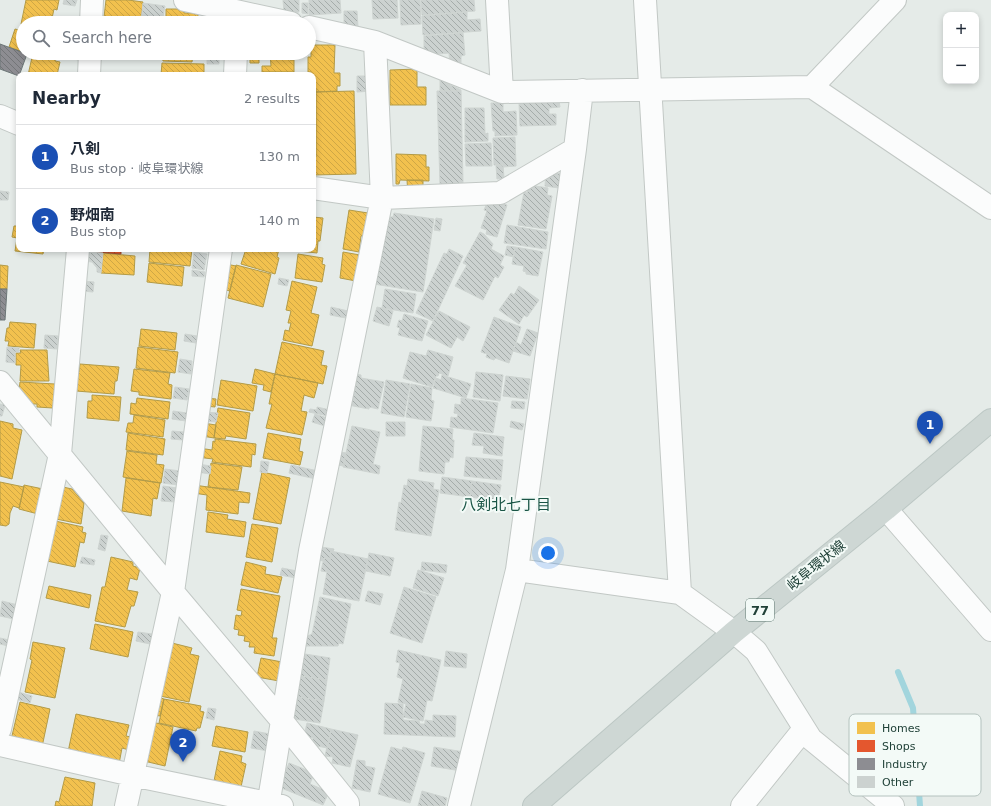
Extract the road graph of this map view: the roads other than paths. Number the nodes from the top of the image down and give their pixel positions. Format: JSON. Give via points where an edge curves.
{"nodes":[{"id":1,"x":92,"y":0,"type":"edge"},
{"id":2,"x":185,"y":0,"type":"edge"},
{"id":3,"x":497,"y":0,"type":"edge"},
{"id":4,"x":645,"y":0,"type":"edge"},
{"id":5,"x":895,"y":0,"type":"edge"},
{"id":6,"x":237,"y":11,"type":"edge"},
{"id":7,"x":91,"y":16,"type":"edge"},
{"id":8,"x":260,"y":16,"type":"edge"},
{"id":9,"x":316,"y":29,"type":"edge"},
{"id":10,"x":375,"y":42,"type":"junction"},
{"id":11,"x":90,"y":60,"type":"edge"},
{"id":12,"x":236,"y":60,"type":"edge"},
{"id":13,"x":90,"y":72,"type":"edge"},
{"id":14,"x":235,"y":72,"type":"edge"},
{"id":15,"x":812,"y":87,"type":"junction"},
{"id":16,"x":582,"y":90,"type":"junction"},
{"id":17,"x":651,"y":90,"type":"junction"},
{"id":18,"x":502,"y":92,"type":"junction"},
{"id":19,"x":0,"y":116,"type":"edge"},
{"id":20,"x":16,"y":123,"type":"edge"},
{"id":21,"x":576,"y":149,"type":"junction"},
{"id":22,"x":316,"y":188,"type":"edge"},
{"id":23,"x":382,"y":198,"type":"junction"},
{"id":24,"x":991,"y":208,"type":"edge"},
{"id":25,"x":78,"y":252,"type":"edge"},
{"id":26,"x":221,"y":252,"type":"edge"},
{"id":27,"x":0,"y":382,"type":"edge"},
{"id":28,"x":991,"y":420,"type":"edge"},
{"id":29,"x":60,"y":454,"type":"junction"},
{"id":30,"x":886,"y":509,"type":"junction"},
{"id":31,"x":517,"y":570,"type":"junction"},
{"id":32,"x":173,"y":592,"type":"junction"},
{"id":33,"x":680,"y":593,"type":"junction"},
{"id":34,"x":991,"y":630,"type":"edge"},
{"id":35,"x":734,"y":632,"type":"junction"},
{"id":36,"x":282,"y":721,"type":"junction"},
{"id":37,"x":0,"y":729,"type":"edge"},
{"id":38,"x":804,"y":729,"type":"junction"},
{"id":39,"x":0,"y":745,"type":"edge"},
{"id":40,"x":849,"y":770,"type":"edge"},
{"id":41,"x":132,"y":775,"type":"junction"},
{"id":42,"x":881,"y":796,"type":"edge"},
{"id":43,"x":273,"y":805,"type":"edge"},
{"id":44,"x":126,"y":806,"type":"edge"},
{"id":45,"x":348,"y":806,"type":"edge"},
{"id":46,"x":459,"y":806,"type":"edge"},
{"id":47,"x":534,"y":806,"type":"edge"},
{"id":48,"x":742,"y":806,"type":"edge"},
{"id":49,"x":893,"y":806,"type":"edge"}],
"edges":[{"from":1,"to":7,"type":"street"},
{"from":2,"to":6,"type":"street"},
{"from":3,"to":18,"type":"street"},
{"from":4,"to":17,"type":"street"},
{"from":5,"to":15,"type":"street"},
{"from":6,"to":8,"type":"street"},
{"from":9,"to":10,"type":"street"},
{"from":10,"to":18,"type":"street"},
{"from":10,"to":23,"type":"street"},
{"from":11,"to":13,"type":"street"},
{"from":12,"to":14,"type":"street"},
{"from":15,"to":17,"type":"street"},
{"from":15,"to":24,"type":"street"},
{"from":16,"to":17,"type":"street"},
{"from":16,"to":18,"type":"street"},
{"from":16,"to":21,"type":"street"},
{"from":17,"to":33,"type":"street"},
{"from":19,"to":20,"type":"street"},
{"from":21,"to":23,"type":"street","via":[[500,193]]},
{"from":21,"to":31,"type":"street"},
{"from":22,"to":23,"type":"street"},
{"from":23,"to":36,"type":"street","via":[[310,551]]},
{"from":25,"to":29,"type":"street"},
{"from":26,"to":32,"type":"street"},
{"from":27,"to":29,"type":"street"},
{"from":28,"to":30,"type":"main road","name":"岐阜環状線","number":"77"},
{"from":29,"to":32,"type":"street"},
{"from":29,"to":37,"type":"street"},
{"from":30,"to":34,"type":"street"},
{"from":30,"to":35,"type":"main road","name":"岐阜環状線","number":"77"},
{"from":31,"to":33,"type":"street"},
{"from":31,"to":46,"type":"street"},
{"from":32,"to":36,"type":"street"},
{"from":32,"to":41,"type":"street"},
{"from":33,"to":35,"type":"street"},
{"from":35,"to":38,"type":"street","via":[[756,651]]},
{"from":35,"to":47,"type":"main road","name":"岐阜環状線","number":"77"},
{"from":36,"to":43,"type":"street"},
{"from":36,"to":45,"type":"street"},
{"from":38,"to":40,"type":"street","via":[[811,739]]},
{"from":38,"to":48,"type":"street"},
{"from":39,"to":41,"type":"street"},
{"from":41,"to":43,"type":"street"},
{"from":41,"to":44,"type":"street"},
{"from":42,"to":49,"type":"street"}]}
